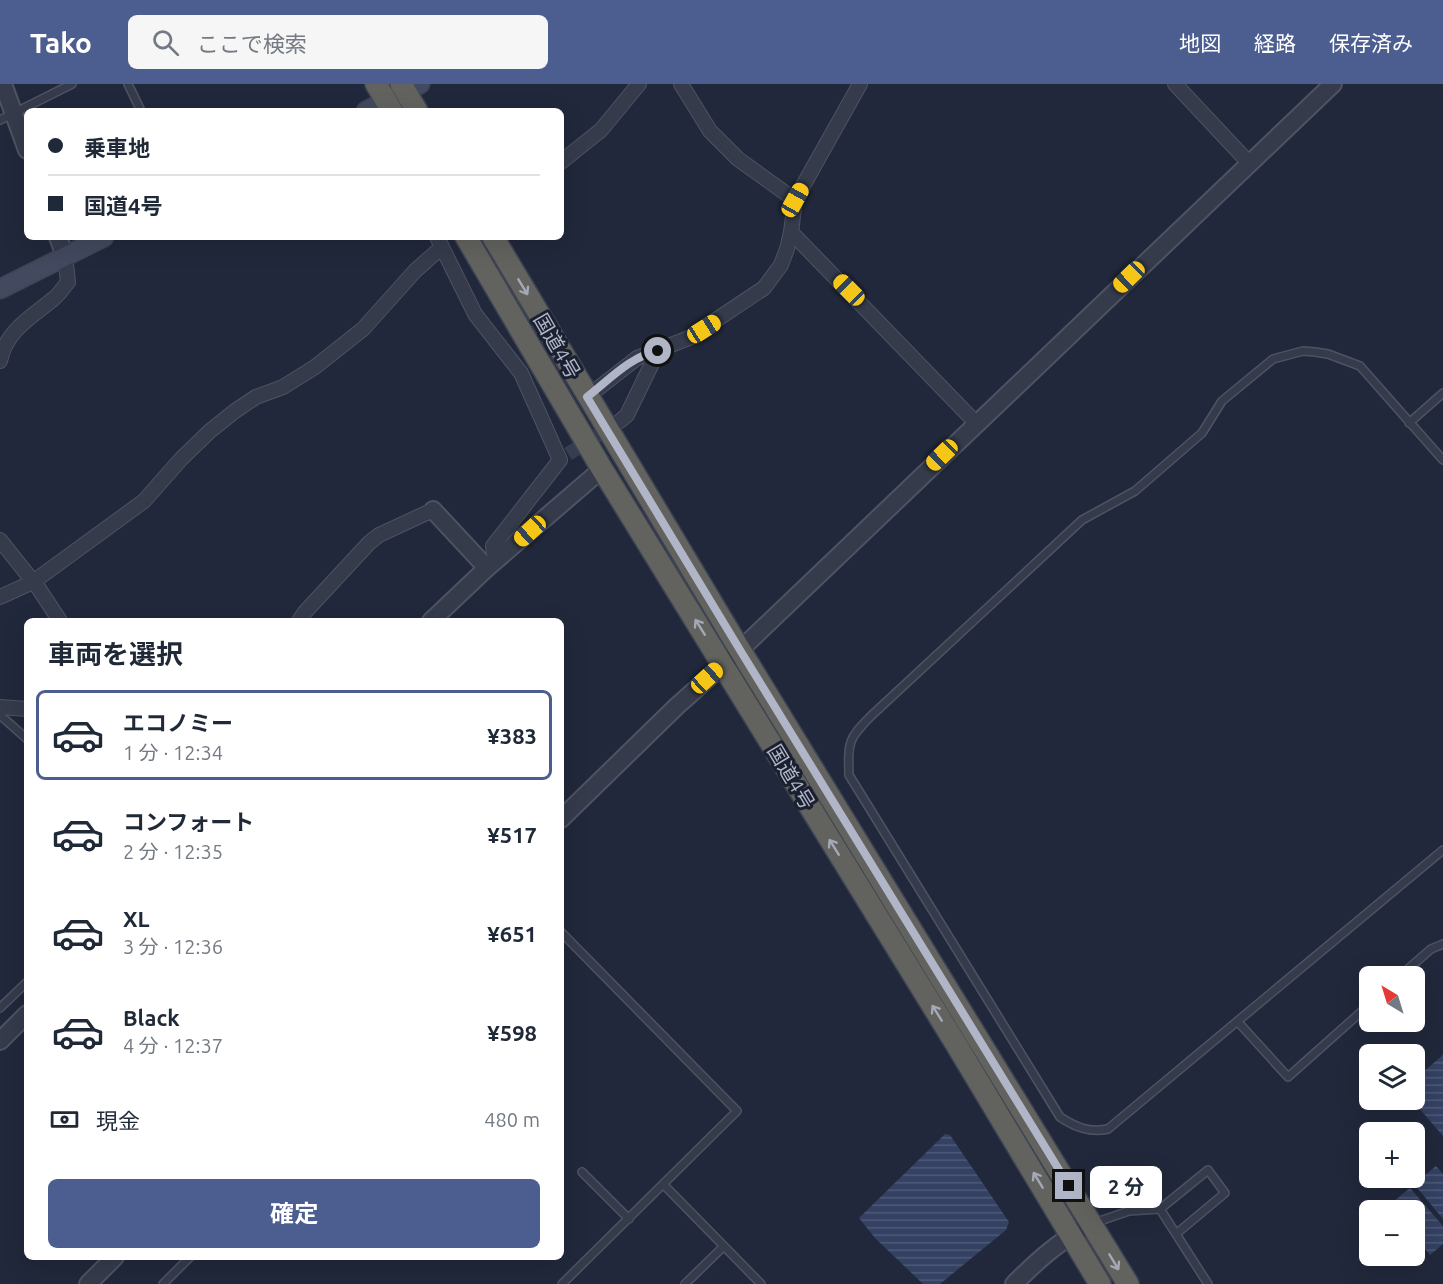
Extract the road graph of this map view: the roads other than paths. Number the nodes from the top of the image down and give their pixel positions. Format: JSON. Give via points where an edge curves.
{"nodes":[{"id":1,"x":3,"y":84,"type":"edge"},
{"id":2,"x":72,"y":84,"type":"edge"},
{"id":3,"x":128,"y":84,"type":"edge"},
{"id":4,"x":639,"y":84,"type":"edge"},
{"id":5,"x":681,"y":84,"type":"edge"},
{"id":6,"x":860,"y":84,"type":"edge"},
{"id":7,"x":1175,"y":84,"type":"edge"},
{"id":8,"x":1333,"y":84,"type":"edge"},
{"id":9,"x":397,"y":92,"type":"edge"},
{"id":10,"x":24,"y":108,"type":"edge"},
{"id":11,"x":25,"y":108,"type":"edge"},
{"id":12,"x":140,"y":108,"type":"edge"},
{"id":13,"x":371,"y":108,"type":"edge"},
{"id":14,"x":414,"y":108,"type":"edge"},
{"id":15,"x":7,"y":117,"type":"edge"},
{"id":16,"x":24,"y":145,"type":"edge"},
{"id":17,"x":564,"y":160,"type":"edge"},
{"id":18,"x":1249,"y":163,"type":"junction"},
{"id":19,"x":795,"y":200,"type":"junction"},
{"id":20,"x":791,"y":232,"type":"junction"},
{"id":21,"x":59,"y":240,"type":"edge"},
{"id":22,"x":98,"y":240,"type":"edge"},
{"id":23,"x":468,"y":240,"type":"edge"},
{"id":24,"x":494,"y":240,"type":"edge"},
{"id":25,"x":439,"y":242,"type":"edge"},
{"id":26,"x":65,"y":256,"type":"junction"},
{"id":27,"x":0,"y":289,"type":"edge"},
{"id":28,"x":658,"y":351,"type":"junction"},
{"id":29,"x":0,"y":361,"type":"edge"},
{"id":30,"x":1443,"y":393,"type":"edge"},
{"id":31,"x":587,"y":397,"type":"junction"},
{"id":32,"x":620,"y":421,"type":"tunnel mouth"},
{"id":33,"x":976,"y":423,"type":"junction"},
{"id":34,"x":1409,"y":423,"type":"junction"},
{"id":35,"x":1443,"y":460,"type":"edge"},
{"id":36,"x":602,"y":469,"type":"junction"},
{"id":37,"x":433,"y":510,"type":"joint"},
{"id":38,"x":0,"y":540,"type":"edge"},
{"id":39,"x":491,"y":565,"type":"junction"},
{"id":40,"x":33,"y":582,"type":"junction"},
{"id":41,"x":0,"y":597,"type":"edge"},
{"id":42,"x":58,"y":618,"type":"edge"},
{"id":43,"x":301,"y":618,"type":"edge"},
{"id":44,"x":434,"y":618,"type":"edge"},
{"id":45,"x":740,"y":650,"type":"junction"},
{"id":46,"x":723,"y":664,"type":"junction"},
{"id":47,"x":0,"y":707,"type":"edge"},
{"id":48,"x":24,"y":709,"type":"edge"},
{"id":49,"x":0,"y":715,"type":"edge"},
{"id":50,"x":24,"y":736,"type":"edge"},
{"id":51,"x":564,"y":816,"type":"edge"},
{"id":52,"x":1443,"y":850,"type":"edge"},
{"id":53,"x":564,"y":935,"type":"edge"},
{"id":54,"x":1443,"y":944,"type":"edge"},
{"id":55,"x":1411,"y":966,"type":"edge"},
{"id":56,"x":24,"y":985,"type":"edge"},
{"id":57,"x":0,"y":1008,"type":"edge"},
{"id":58,"x":1359,"y":1014,"type":"edge"},
{"id":59,"x":24,"y":1017,"type":"edge"},
{"id":60,"x":1238,"y":1022,"type":"junction"},
{"id":61,"x":0,"y":1041,"type":"edge"},
{"id":62,"x":582,"y":1172,"type":"dead end"},
{"id":63,"x":664,"y":1185,"type":"junction"},
{"id":64,"x":1160,"y":1209,"type":"junction"},
{"id":65,"x":629,"y":1219,"type":"junction"},
{"id":66,"x":1092,"y":1224,"type":"junction"},
{"id":67,"x":1176,"y":1234,"type":"junction"},
{"id":68,"x":1070,"y":1235,"type":"junction"},
{"id":69,"x":724,"y":1246,"type":"junction"},
{"id":70,"x":112,"y":1260,"type":"edge"},
{"id":71,"x":187,"y":1260,"type":"edge"},
{"id":72,"x":88,"y":1284,"type":"edge"},
{"id":73,"x":163,"y":1284,"type":"edge"},
{"id":74,"x":562,"y":1284,"type":"edge"},
{"id":75,"x":685,"y":1284,"type":"edge"},
{"id":76,"x":760,"y":1284,"type":"edge"},
{"id":77,"x":1014,"y":1284,"type":"edge"},
{"id":78,"x":1100,"y":1284,"type":"edge"},
{"id":79,"x":1128,"y":1284,"type":"edge"},
{"id":80,"x":1208,"y":1284,"type":"edge"}],
"edges":[{"from":1,"to":15,"type":"street"},
{"from":2,"to":11,"type":"lane"},
{"from":3,"to":12,"type":"lane"},
{"from":4,"to":17,"type":"street","via":[[601,130]]},
{"from":5,"to":19,"type":"street","via":[[710,131],[738,159]]},
{"from":6,"to":19,"type":"street"},
{"from":7,"to":18,"type":"street"},
{"from":8,"to":18,"type":"street"},
{"from":9,"to":13,"type":"main road"},
{"from":9,"to":14,"type":"highway"},
{"from":10,"to":15,"type":"lane"},
{"from":15,"to":16,"type":"street"},
{"from":18,"to":33,"type":"street"},
{"from":19,"to":20,"type":"street"},
{"from":20,"to":28,"type":"street","via":[[781,265],[764,288],[718,321]]},
{"from":20,"to":33,"type":"street"},
{"from":21,"to":26,"type":"street"},
{"from":22,"to":26,"type":"main road"},
{"from":23,"to":36,"type":"highway","name":"国道4号"},
{"from":24,"to":31,"type":"highway","name":"国道4号","one_way":true},
{"from":25,"to":39,"type":"street","via":[[475,314],[521,373],[564,457],[494,546]]},
{"from":25,"to":40,"type":"street","via":[[363,329],[300,378],[235,411],[181,459],[144,501]]},
{"from":26,"to":27,"type":"main road"},
{"from":26,"to":29,"type":"street","via":[[68,282],[54,299],[18,327],[7,341]]},
{"from":28,"to":31,"type":"street","via":[[637,358]]},
{"from":28,"to":32,"type":"street","via":[[627,415]]},
{"from":30,"to":34,"type":"lane"},
{"from":31,"to":45,"type":"highway","name":"国道4号"},
{"from":33,"to":45,"type":"street"},
{"from":34,"to":35,"type":"lane"},
{"from":34,"to":60,"type":"lane","via":[[1360,366],[1328,354],[1303,351],[1273,359],[1222,401],[1202,433],[1135,491],[1082,520],[871,716],[850,742],[849,775],[1060,1117],[1083,1129],[1108,1129]]},
{"from":36,"to":39,"type":"street"},
{"from":46,"to":36,"type":"highway","name":"国道4号","one_way":true},
{"from":37,"to":39,"type":"street"},
{"from":37,"to":43,"type":"street","via":[[369,543]]},
{"from":38,"to":40,"type":"street"},
{"from":39,"to":44,"type":"street"},
{"from":40,"to":41,"type":"street"},
{"from":40,"to":42,"type":"street"},
{"from":45,"to":46,"type":"street"},
{"from":45,"to":66,"type":"highway","name":"国道4号"},
{"from":46,"to":51,"type":"street"},
{"from":68,"to":46,"type":"highway","name":"国道4号","one_way":true},
{"from":47,"to":48,"type":"street"},
{"from":49,"to":50,"type":"lane"},
{"from":52,"to":60,"type":"lane"},
{"from":53,"to":63,"type":"lane","via":[[737,1111]]},
{"from":54,"to":55,"type":"lane"},
{"from":56,"to":57,"type":"lane"},
{"from":58,"to":60,"type":"lane","via":[[1288,1077]]},
{"from":59,"to":61,"type":"street"},
{"from":62,"to":65,"type":"lane"},
{"from":63,"to":65,"type":"lane"},
{"from":63,"to":69,"type":"lane"},
{"from":64,"to":66,"type":"lane","via":[[1129,1211]]},
{"from":64,"to":67,"type":"lane"},
{"from":64,"to":67,"type":"lane","via":[[1208,1170],[1225,1193]]},
{"from":65,"to":74,"type":"lane"},
{"from":66,"to":68,"type":"street"},
{"from":66,"to":79,"type":"highway","name":"国道4号","one_way":true},
{"from":67,"to":80,"type":"lane"},
{"from":68,"to":77,"type":"street"},
{"from":68,"to":78,"type":"highway","name":"国道4号"},
{"from":69,"to":75,"type":"lane"},
{"from":69,"to":76,"type":"lane"},
{"from":70,"to":72,"type":"street"},
{"from":71,"to":73,"type":"lane"}]}
